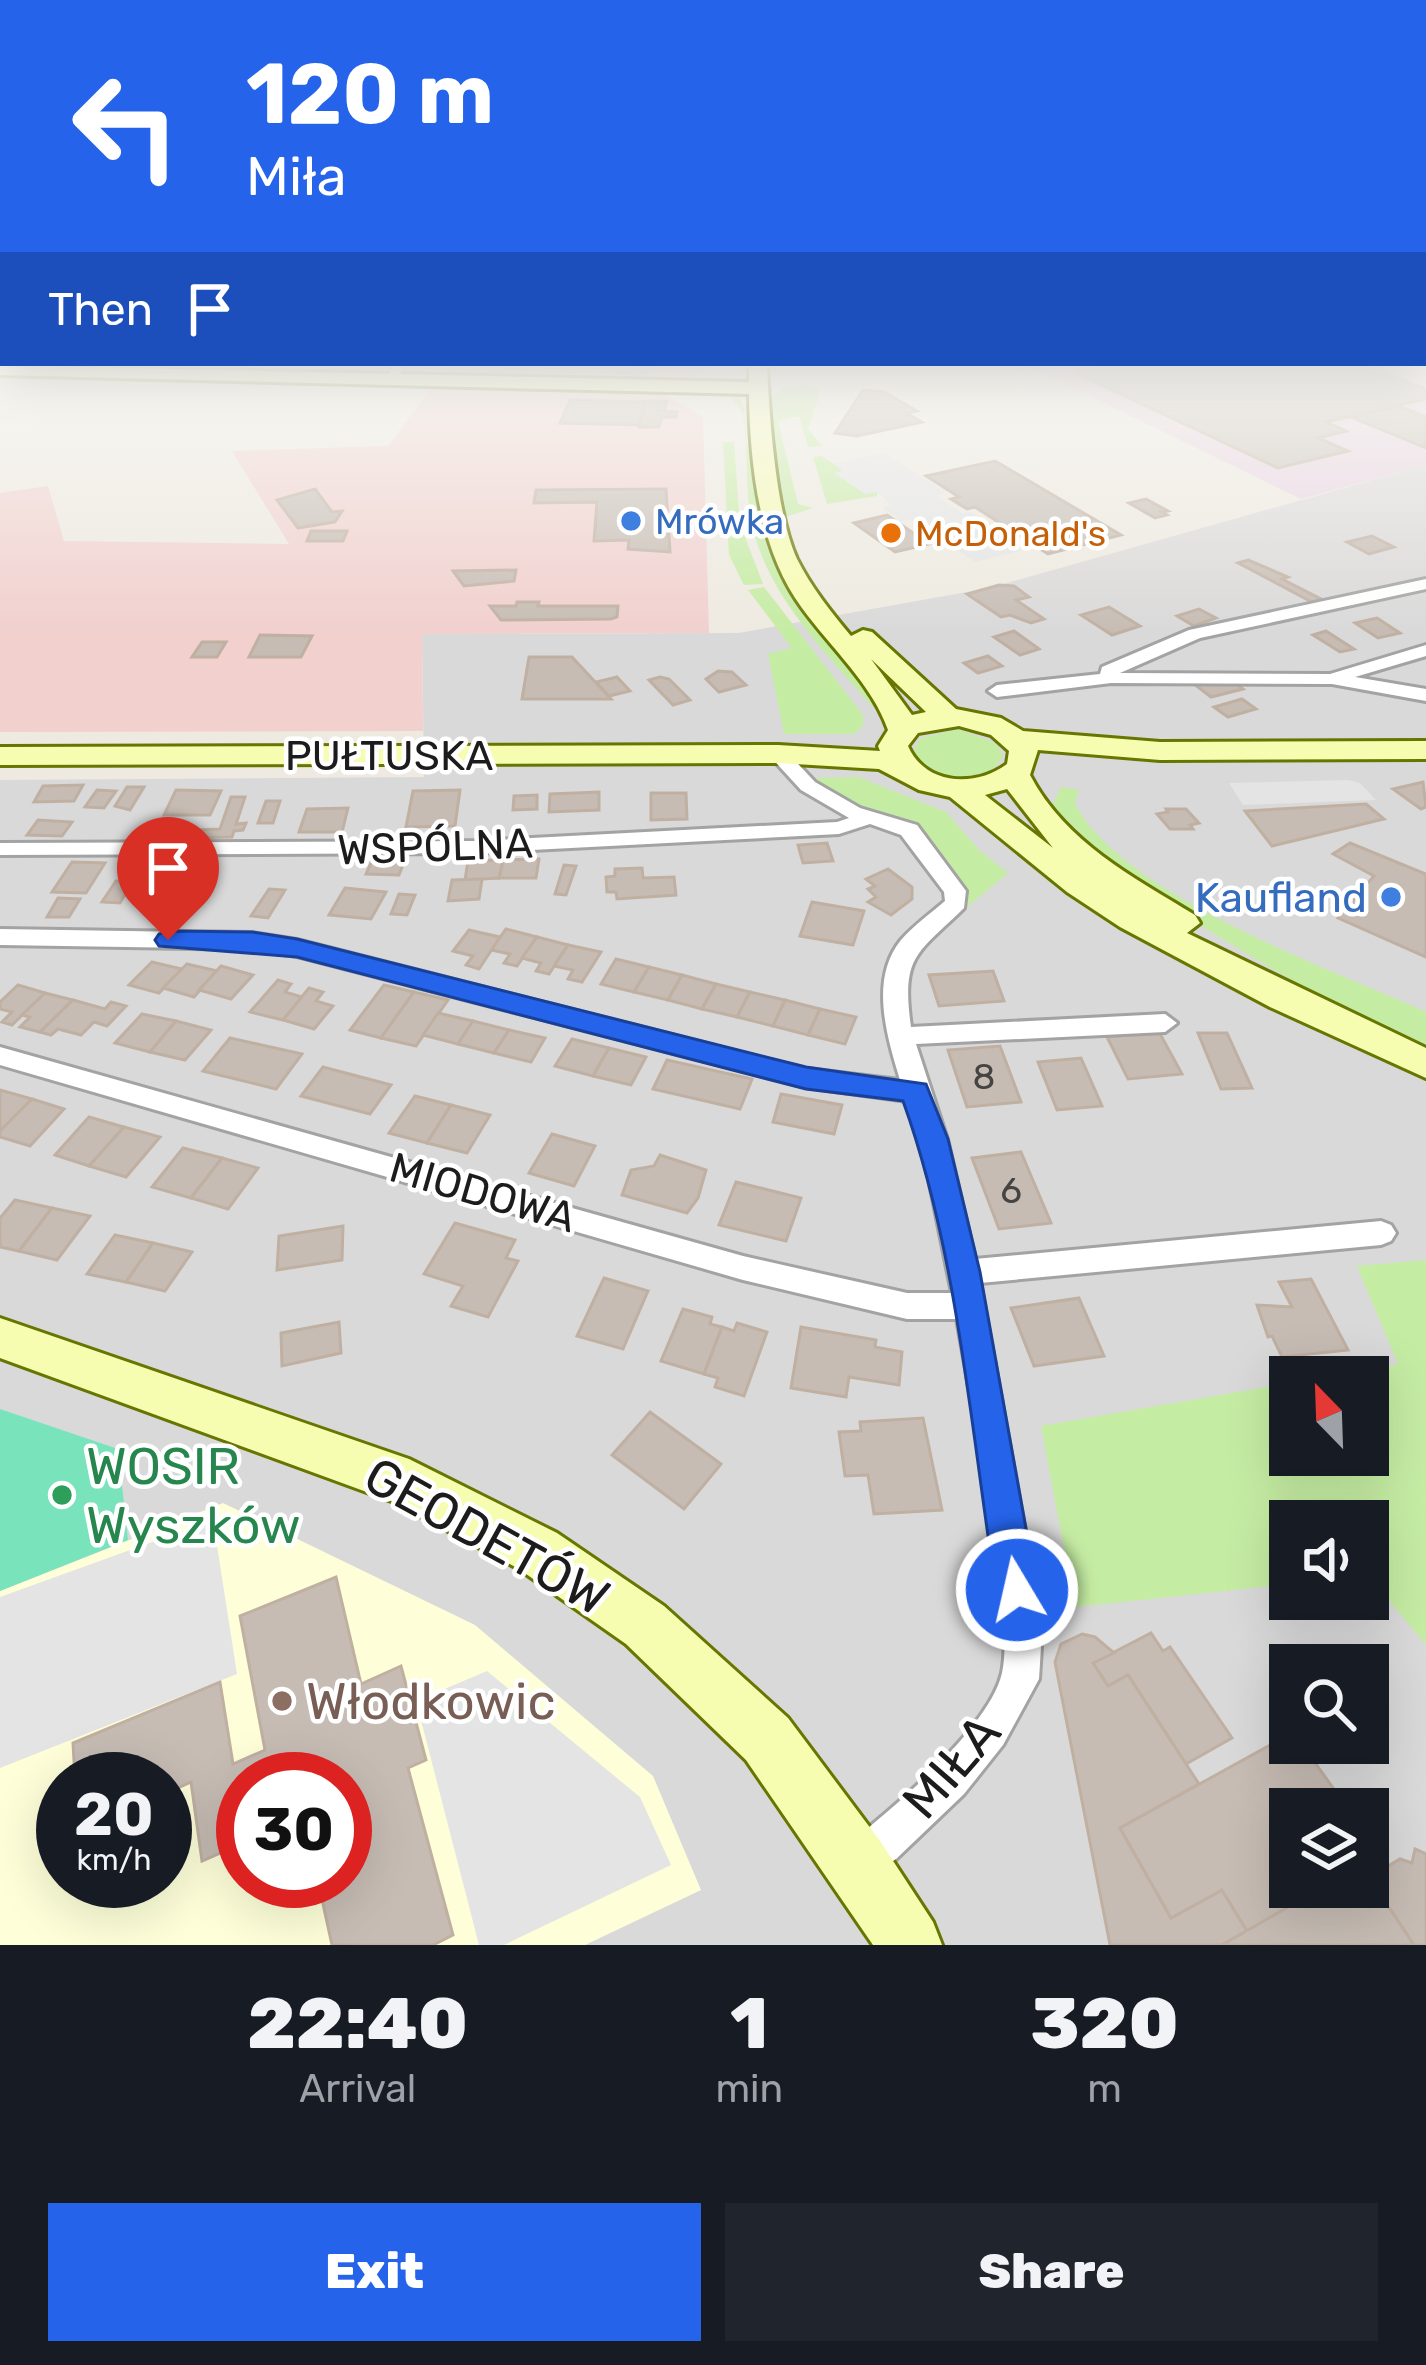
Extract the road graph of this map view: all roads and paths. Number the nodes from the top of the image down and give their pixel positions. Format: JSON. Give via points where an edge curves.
{"nodes":[{"id":1,"x":765,"y":453,"type":"edge"},
{"id":2,"x":793,"y":572,"type":"junction"},
{"id":3,"x":1426,"y":584,"type":"edge"},
{"id":4,"x":1426,"y":650,"type":"edge"},
{"id":5,"x":1111,"y":678,"type":"junction"},
{"id":6,"x":1332,"y":679,"type":"junction"},
{"id":7,"x":997,"y":691,"type":"dead end"},
{"id":8,"x":1426,"y":694,"type":"edge"},
{"id":9,"x":948,"y":717,"type":"junction"},
{"id":10,"x":900,"y":745,"type":"junction"},
{"id":11,"x":1426,"y":750,"type":"edge"},
{"id":12,"x":778,"y":754,"type":"junction"},
{"id":13,"x":0,"y":756,"type":"edge"},
{"id":14,"x":1018,"y":759,"type":"junction"},
{"id":15,"x":957,"y":788,"type":"junction"},
{"id":16,"x":868,"y":818,"type":"junction"},
{"id":17,"x":0,"y":849,"type":"edge"},
{"id":18,"x":0,"y":937,"type":"edge"},
{"id":19,"x":1338,"y":1021,"type":"junction"},
{"id":20,"x":1166,"y":1023,"type":"dead end"},
{"id":21,"x":902,"y":1036,"type":"junction"},
{"id":22,"x":0,"y":1056,"type":"edge"},
{"id":23,"x":1426,"y":1064,"type":"edge"},
{"id":24,"x":915,"y":1092,"type":"junction"},
{"id":25,"x":1381,"y":1233,"type":"dead end"},
{"id":26,"x":966,"y":1289,"type":"junction"},
{"id":27,"x":0,"y":1338,"type":"edge"},
{"id":28,"x":858,"y":1863,"type":"junction"},
{"id":29,"x":910,"y":1945,"type":"edge"}],
"edges":[{"from":1,"to":2,"type":"main road","via":[[774,527]]},
{"from":2,"to":9,"type":"main road"},
{"from":2,"to":10,"type":"main road","via":[[894,706]]},
{"from":3,"to":5,"type":"street","via":[[1195,634],[1114,666]]},
{"from":4,"to":6,"type":"street"},
{"from":5,"to":6,"type":"street"},
{"from":5,"to":7,"type":"street"},
{"from":6,"to":8,"type":"street"},
{"from":9,"to":10,"type":"main road","via":[[923,720]]},
{"from":9,"to":14,"type":"main road","via":[[982,721]]},
{"from":10,"to":12,"type":"main road","name":"PUŁTUSKA","via":[[863,758]]},
{"from":10,"to":15,"type":"main road","via":[[932,783]]},
{"from":11,"to":14,"type":"main road"},
{"from":12,"to":13,"type":"main road","name":"PUŁTUSKA"},
{"from":12,"to":16,"type":"street","name":"MIŁA","via":[[808,786]]},
{"from":14,"to":15,"type":"main road","via":[[990,786]]},
{"from":14,"to":19,"type":"main road","via":[[1028,800],[1062,838]]},
{"from":15,"to":19,"type":"main road","via":[[1132,920]]},
{"from":16,"to":17,"type":"street","name":"WSPÓLNA","via":[[839,828],[475,847]]},
{"from":16,"to":21,"type":"street","name":"MIŁA","via":[[909,830],[955,891],[956,904],[901,955]]},
{"from":18,"to":24,"type":"street","via":[[297,948],[806,1078]]},
{"from":19,"to":23,"type":"main road"},
{"from":20,"to":21,"type":"street"},
{"from":21,"to":24,"type":"street","name":"MIŁA"},
{"from":22,"to":26,"type":"street","name":"MIODOWA","via":[[743,1268],[908,1306]]},
{"from":24,"to":26,"type":"street","name":"MIŁA"},
{"from":25,"to":26,"type":"street","name":"MIODOWA"},
{"from":26,"to":28,"type":"street","name":"MIŁA","via":[[1017,1590],[1023,1675],[974,1753]]},
{"from":27,"to":28,"type":"main road","name":"GEODETÓW","via":[[409,1483],[538,1551],[645,1625],[766,1739]]},
{"from":28,"to":29,"type":"main road","name":"GEODETÓW"}]}
